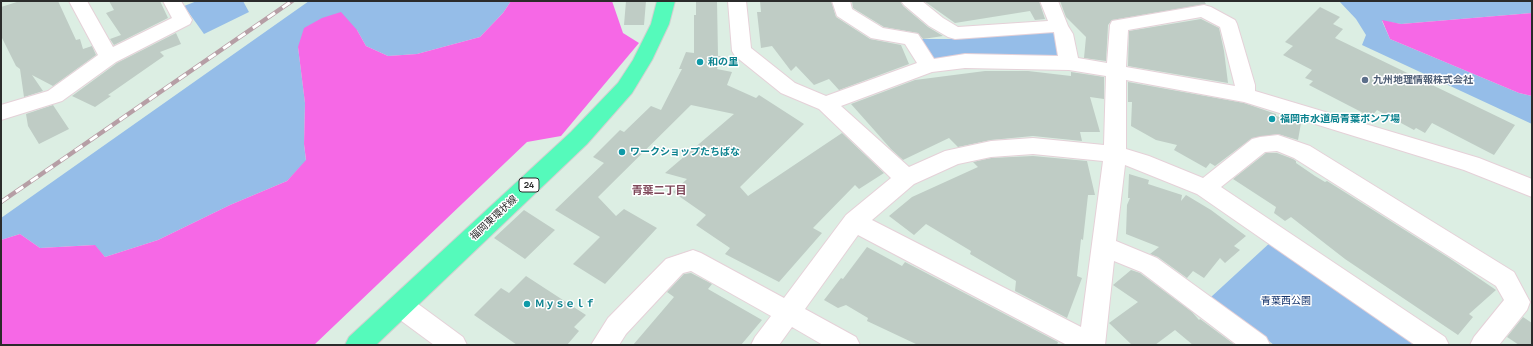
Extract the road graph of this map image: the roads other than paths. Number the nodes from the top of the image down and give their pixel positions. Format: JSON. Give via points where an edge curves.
{"nodes":[{"id":1,"x":78,"y":1,"type":"edge"},
{"id":2,"x":172,"y":1,"type":"edge"},
{"id":3,"x":666,"y":1,"type":"edge"},
{"id":4,"x":737,"y":1,"type":"edge"},
{"id":5,"x":841,"y":1,"type":"edge"},
{"id":6,"x":910,"y":1,"type":"edge"},
{"id":7,"x":1049,"y":1,"type":"edge"},
{"id":8,"x":1059,"y":26,"type":"junction"},
{"id":9,"x":108,"y":57,"type":"junction"},
{"id":10,"x":1069,"y":63,"type":"junction"},
{"id":11,"x":928,"y":66,"type":"junction"},
{"id":12,"x":1116,"y":73,"type":"junction"},
{"id":13,"x":1245,"y":95,"type":"junction"},
{"id":14,"x":826,"y":104,"type":"junction"},
{"id":15,"x":1,"y":112,"type":"edge"},
{"id":16,"x":1115,"y":154,"type":"junction"},
{"id":17,"x":906,"y":178,"type":"junction"},
{"id":18,"x":1205,"y":188,"type":"junction"},
{"id":19,"x":1532,"y":188,"type":"edge"},
{"id":20,"x":854,"y":222,"type":"junction"},
{"id":21,"x":1104,"y":246,"type":"junction"},
{"id":22,"x":401,"y":306,"type":"junction"},
{"id":23,"x":789,"y":312,"type":"junction"},
{"id":24,"x":358,"y":345,"type":"edge"},
{"id":25,"x":454,"y":345,"type":"edge"},
{"id":26,"x":604,"y":345,"type":"edge"},
{"id":27,"x":764,"y":345,"type":"edge"},
{"id":28,"x":847,"y":345,"type":"edge"},
{"id":29,"x":1092,"y":345,"type":"edge"},
{"id":30,"x":1257,"y":345,"type":"edge"},
{"id":31,"x":1436,"y":345,"type":"edge"},
{"id":32,"x":1483,"y":345,"type":"edge"}],
"edges":[{"from":1,"to":9,"type":"street"},
{"from":2,"to":9,"type":"street","via":[[183,20]]},
{"from":3,"to":22,"type":"main road","name":"福岡東環状線","number":"24","via":[[660,24],[625,88],[579,138]]},
{"from":4,"to":14,"type":"street","via":[[742,51],[788,88]]},
{"from":5,"to":11,"type":"street","via":[[844,12],[878,34],[911,38]]},
{"from":6,"to":8,"type":"street","via":[[936,22],[955,33]]},
{"from":7,"to":8,"type":"street"},
{"from":8,"to":10,"type":"street","via":[[1064,34]]},
{"from":9,"to":15,"type":"street","via":[[55,96]]},
{"from":10,"to":11,"type":"street","via":[[965,61]]},
{"from":10,"to":12,"type":"street"},
{"from":11,"to":14,"type":"street"},
{"from":12,"to":13,"type":"street"},
{"from":12,"to":13,"type":"street","via":[[1119,25],[1204,11],[1228,24],[1245,85]]},
{"from":12,"to":16,"type":"street"},
{"from":13,"to":19,"type":"street","via":[[1471,164]]},
{"from":14,"to":17,"type":"street"},
{"from":16,"to":17,"type":"street","via":[[1033,146],[991,149],[953,156]]},
{"from":16,"to":18,"type":"street"},
{"from":16,"to":21,"type":"street"},
{"from":17,"to":20,"type":"street"},
{"from":18,"to":31,"type":"street"},
{"from":18,"to":32,"type":"street","via":[[1260,145],[1278,143],[1302,152],[1505,279],[1518,302]]},
{"from":20,"to":23,"type":"street"},
{"from":20,"to":29,"type":"street"},
{"from":21,"to":29,"type":"street"},
{"from":21,"to":30,"type":"street","via":[[1149,265]]},
{"from":22,"to":24,"type":"main road","name":"福岡東環状線","number":"24"},
{"from":22,"to":25,"type":"street"},
{"from":23,"to":26,"type":"street","via":[[693,260],[675,266],[617,326]]},
{"from":23,"to":27,"type":"street"},
{"from":23,"to":28,"type":"street"}]}
